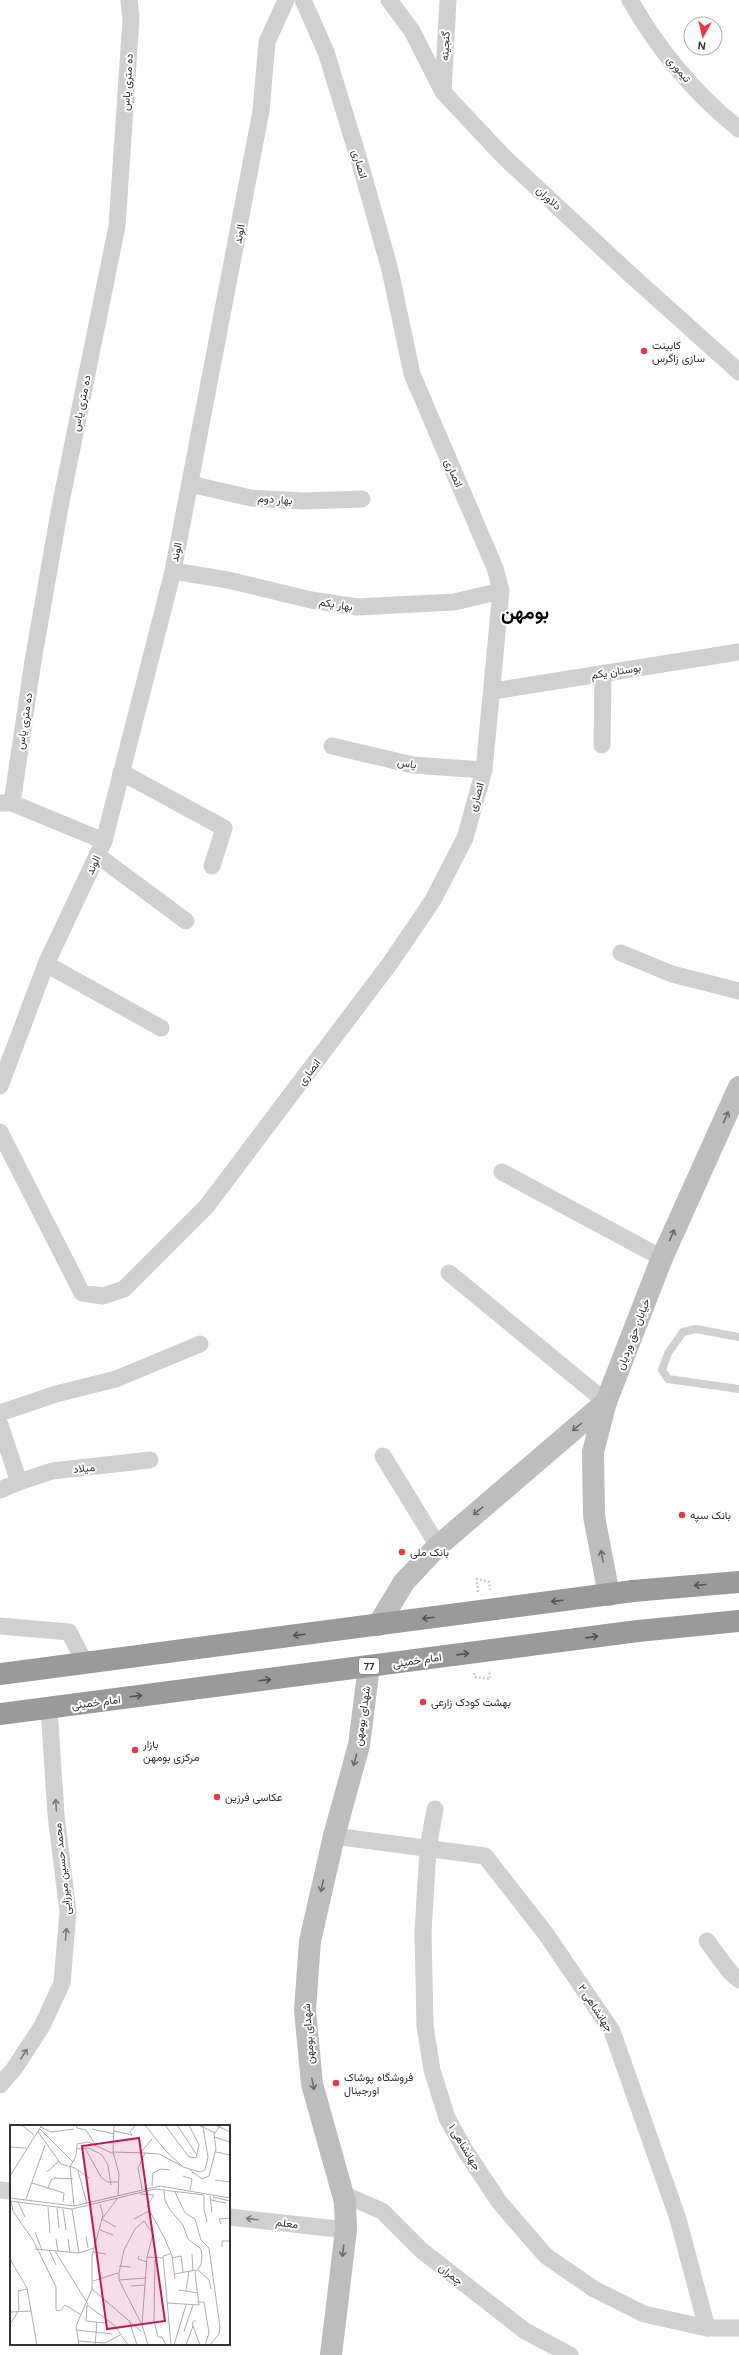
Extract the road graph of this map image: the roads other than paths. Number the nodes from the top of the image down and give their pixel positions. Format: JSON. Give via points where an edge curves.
{"nodes":[{"id":1,"x":129,"y":0,"type":"edge"},
{"id":2,"x":286,"y":0,"type":"edge"},
{"id":3,"x":303,"y":0,"type":"edge"},
{"id":4,"x":389,"y":0,"type":"edge"},
{"id":5,"x":448,"y":0,"type":"edge"},
{"id":6,"x":630,"y":0,"type":"edge"},
{"id":7,"x":443,"y":92,"type":"junction"},
{"id":8,"x":739,"y":129,"type":"edge"},
{"id":9,"x":739,"y":372,"type":"edge"},
{"id":10,"x":190,"y":484,"type":"junction"},
{"id":11,"x":362,"y":499,"type":"dead end"},
{"id":12,"x":173,"y":571,"type":"junction"},
{"id":13,"x":501,"y":591,"type":"junction"},
{"id":14,"x":739,"y":652,"type":"edge"},
{"id":15,"x":603,"y":673,"type":"junction"},
{"id":16,"x":493,"y":691,"type":"junction"},
{"id":17,"x":332,"y":746,"type":"dead end"},
{"id":18,"x":602,"y":746,"type":"dead end"},
{"id":19,"x":484,"y":770,"type":"junction"},
{"id":20,"x":121,"y":772,"type":"junction"},
{"id":21,"x":6,"y":803,"type":"edge"},
{"id":22,"x":101,"y":848,"type":"junction"},
{"id":23,"x":212,"y":866,"type":"dead end"},
{"id":24,"x":186,"y":921,"type":"dead end"},
{"id":25,"x":621,"y":953,"type":"dead end"},
{"id":26,"x":46,"y":964,"type":"junction"},
{"id":27,"x":739,"y":991,"type":"edge"},
{"id":28,"x":161,"y":1028,"type":"dead end"},
{"id":29,"x":0,"y":1086,"type":"edge"},
{"id":30,"x":739,"y":1087,"type":"edge"},
{"id":31,"x":0,"y":1132,"type":"edge"},
{"id":32,"x":502,"y":1172,"type":"dead end"},
{"id":33,"x":662,"y":1258,"type":"junction"},
{"id":34,"x":449,"y":1273,"type":"dead end"},
{"id":35,"x":739,"y":1337,"type":"edge"},
{"id":36,"x":200,"y":1344,"type":"dead end"},
{"id":37,"x":739,"y":1389,"type":"edge"},
{"id":38,"x":606,"y":1402,"type":"junction"},
{"id":39,"x":0,"y":1413,"type":"edge"},
{"id":40,"x":0,"y":1425,"type":"edge"},
{"id":41,"x":383,"y":1456,"type":"dead end"},
{"id":42,"x":150,"y":1460,"type":"dead end"},
{"id":43,"x":18,"y":1482,"type":"junction"},
{"id":44,"x":0,"y":1490,"type":"edge"},
{"id":45,"x":438,"y":1546,"type":"junction"},
{"id":46,"x":739,"y":1582,"type":"edge"},
{"id":47,"x":609,"y":1595,"type":"junction"},
{"id":48,"x":739,"y":1621,"type":"edge"},
{"id":49,"x":378,"y":1625,"type":"junction"},
{"id":50,"x":0,"y":1626,"type":"edge"},
{"id":51,"x":85,"y":1663,"type":"junction"},
{"id":52,"x":369,"y":1666,"type":"junction"},
{"id":53,"x":0,"y":1674,"type":"edge"},
{"id":54,"x":50,"y":1708,"type":"junction"},
{"id":55,"x":0,"y":1714,"type":"edge"},
{"id":56,"x":435,"y":1809,"type":"dead end"},
{"id":57,"x":334,"y":1836,"type":"junction"},
{"id":58,"x":428,"y":1848,"type":"junction"},
{"id":59,"x":707,"y":1940,"type":"dead end"},
{"id":60,"x":739,"y":1980,"type":"edge"},
{"id":61,"x":0,"y":2085,"type":"edge"},
{"id":62,"x":0,"y":2190,"type":"edge"},
{"id":63,"x":10,"y":2191,"type":"edge"},
{"id":64,"x":343,"y":2194,"type":"junction"},
{"id":65,"x":230,"y":2216,"type":"edge"},
{"id":66,"x":346,"y":2230,"type":"junction"},
{"id":67,"x":707,"y":2328,"type":"junction"},
{"id":68,"x":739,"y":2328,"type":"edge"},
{"id":69,"x":566,"y":2354,"type":"edge"},
{"id":70,"x":331,"y":2355,"type":"edge"}],
"edges":[{"from":1,"to":21,"type":"street","name":"ده متری یاس","via":[[131,19],[117,226],[60,507]]},
{"from":2,"to":10,"type":"street","name":"الوند","via":[[267,42],[262,111]]},
{"from":3,"to":13,"type":"street","name":"انصاری","via":[[326,52],[360,163],[390,270],[412,374],[495,568]]},
{"from":4,"to":7,"type":"street","name":"دلاوران","via":[[412,31]]},
{"from":5,"to":7,"type":"street","name":"گنجینه"},
{"from":6,"to":8,"type":"street","name":"تیموری","via":[[651,36],[714,109]]},
{"from":7,"to":9,"type":"street","name":"دلاوران","via":[[504,157]]},
{"from":10,"to":11,"type":"street","name":"بهار دوم","via":[[251,498],[304,501]]},
{"from":10,"to":12,"type":"street","name":"الوند"},
{"from":12,"to":13,"type":"street","name":"بهار یکم","via":[[228,580],[357,608],[454,602]]},
{"from":12,"to":20,"type":"street","name":"الوند"},
{"from":13,"to":16,"type":"street","name":"انصاری"},
{"from":14,"to":15,"type":"street","name":"بوستان یکم"},
{"from":15,"to":16,"type":"street","name":"بوستان یکم"},
{"from":15,"to":18,"type":"street"},
{"from":16,"to":19,"type":"street","name":"انصاری"},
{"from":17,"to":19,"type":"street","name":"یاس","via":[[413,765]]},
{"from":19,"to":31,"type":"street","name":"انصاری","via":[[465,838],[433,900],[391,962],[206,1207],[124,1289],[103,1296],[82,1293]]},
{"from":20,"to":22,"type":"street","name":"الوند"},
{"from":20,"to":23,"type":"street","via":[[224,828]]},
{"from":21,"to":22,"type":"street"},
{"from":22,"to":24,"type":"street"},
{"from":22,"to":26,"type":"street","name":"الوند"},
{"from":25,"to":27,"type":"street","via":[[672,974]]},
{"from":26,"to":28,"type":"street"},
{"from":26,"to":29,"type":"street","name":"الوند"},
{"from":33,"to":30,"type":"main road","name":"خیابان حق وردیان","one_way":true},
{"from":32,"to":33,"type":"street"},
{"from":33,"to":38,"type":"main road","name":"خیابان حق وردیان"},
{"from":34,"to":38,"type":"street"},
{"from":35,"to":37,"type":"lane","via":[[696,1329],[683,1332],[668,1353],[662,1370],[668,1379]]},
{"from":36,"to":39,"type":"street","via":[[116,1379],[56,1394]]},
{"from":38,"to":45,"type":"main road","one_way":true},
{"from":47,"to":38,"type":"main road","name":"خیابان حق وردیان","one_way":true,"via":[[594,1516],[593,1452]]},
{"from":40,"to":43,"type":"street"},
{"from":41,"to":45,"type":"street"},
{"from":42,"to":43,"type":"street","name":"میلاد","via":[[52,1471]]},
{"from":43,"to":44,"type":"street","name":"میلاد"},
{"from":45,"to":49,"type":"main road","via":[[404,1582]]},
{"from":46,"to":47,"type":"highway","one_way":true},
{"from":47,"to":49,"type":"highway","one_way":true},
{"from":52,"to":48,"type":"highway","name":"امام خمینی","number":"77","one_way":true,"via":[[638,1630]]},
{"from":49,"to":51,"type":"highway","one_way":true},
{"from":50,"to":51,"type":"street","via":[[69,1632]]},
{"from":51,"to":53,"type":"highway"},
{"from":54,"to":52,"type":"highway","name":"امام خمینی","number":"77","one_way":true},
{"from":52,"to":57,"type":"main road","name":"شهدای بومهن","one_way":true,"via":[[359,1745]]},
{"from":54,"to":55,"type":"highway","name":"امام خمینی","number":"77"},
{"from":61,"to":54,"type":"street","name":"محمد حسین میرزایی","one_way":true,"via":[[14,2069],[42,2026],[62,1983],[68,1912],[56,1815]]},
{"from":56,"to":58,"type":"street","name":"جهانشاهی ۱"},
{"from":57,"to":58,"type":"street","name":"جهانشاهی ۲"},
{"from":57,"to":64,"type":"main road","name":"شهدای بومهن","one_way":true,"via":[[310,1941],[305,2010],[312,2084]]},
{"from":58,"to":67,"type":"street","name":"جهانشاهی ۲","via":[[485,1856],[546,1934],[612,2031],[678,2219]]},
{"from":58,"to":67,"type":"street","name":"جهانشاهی ۱","via":[[424,1932],[426,2026],[432,2070],[447,2118],[466,2152],[500,2203],[546,2256],[594,2289],[644,2314]]},
{"from":59,"to":60,"type":"street","via":[[730,1972]]},
{"from":62,"to":63,"type":"street"},
{"from":64,"to":66,"type":"main road","name":"شهدای بومهن"},
{"from":64,"to":69,"type":"street","name":"چمران","via":[[382,2210],[421,2250],[445,2269],[525,2331]]},
{"from":66,"to":65,"type":"street","name":"معلم","one_way":true},
{"from":66,"to":70,"type":"main road","name":"شهدای بومهن","one_way":true},
{"from":67,"to":68,"type":"street","name":"جهانشاهی ۱"}]}
